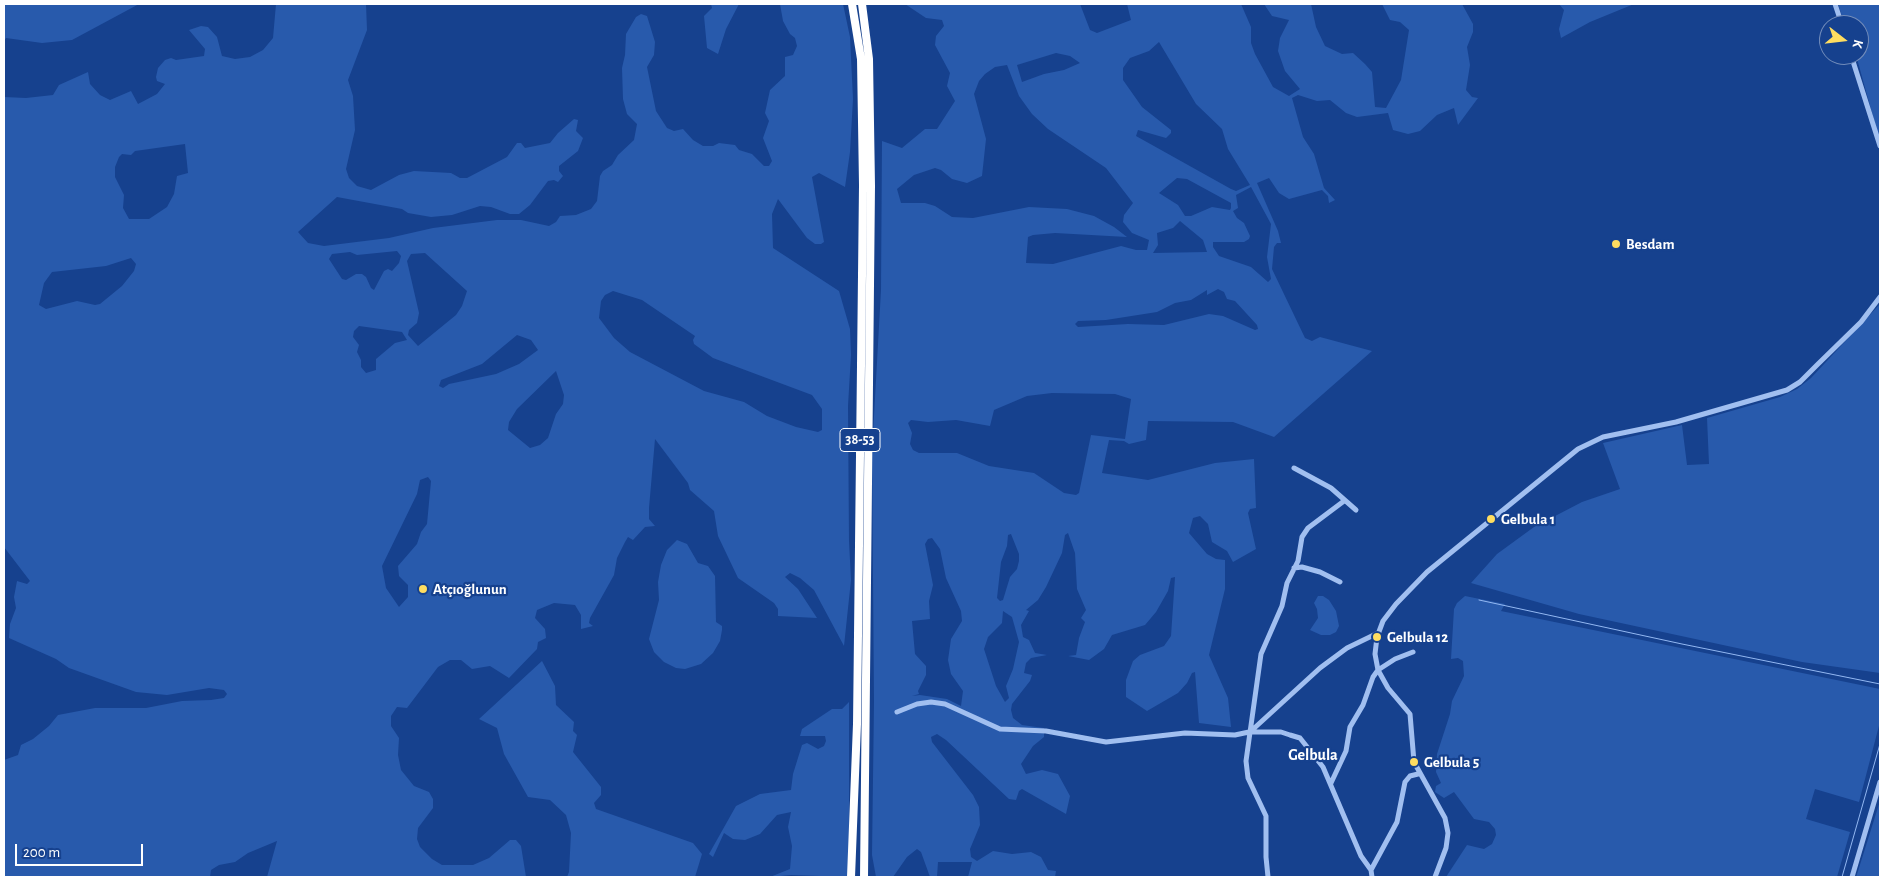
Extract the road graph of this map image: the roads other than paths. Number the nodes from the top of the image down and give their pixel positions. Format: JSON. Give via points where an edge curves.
{"nodes":[{"id":1,"x":852,"y":4,"type":"edge"},
{"id":2,"x":862,"y":4,"type":"edge"},
{"id":3,"x":1854,"y":65,"type":"edge"},
{"id":4,"x":1880,"y":146,"type":"edge"},
{"id":5,"x":1880,"y":297,"type":"edge"},
{"id":6,"x":1294,"y":468,"type":"dead end"},
{"id":7,"x":1344,"y":502,"type":"junction"},
{"id":8,"x":1356,"y":510,"type":"dead end"},
{"id":9,"x":1294,"y":568,"type":"junction"},
{"id":10,"x":1340,"y":582,"type":"dead end"},
{"id":11,"x":1378,"y":633,"type":"junction"},
{"id":12,"x":1414,"y":652,"type":"dead end"},
{"id":13,"x":1378,"y":670,"type":"junction"},
{"id":14,"x":897,"y":712,"type":"dead end"},
{"id":15,"x":1249,"y":732,"type":"junction"},
{"id":16,"x":1418,"y":774,"type":"junction"},
{"id":17,"x":1880,"y":782,"type":"edge"},
{"id":18,"x":1331,"y":783,"type":"junction"},
{"id":19,"x":1372,"y":870,"type":"junction"},
{"id":20,"x":851,"y":877,"type":"edge"},
{"id":21,"x":864,"y":877,"type":"edge"},
{"id":22,"x":1268,"y":877,"type":"edge"},
{"id":23,"x":1372,"y":877,"type":"edge"},
{"id":24,"x":1435,"y":877,"type":"edge"},
{"id":25,"x":1852,"y":877,"type":"edge"}],
"edges":[{"from":1,"to":20,"type":"highway","number":"38-53","via":[[861,59],[862,195],[856,724]]},
{"from":2,"to":21,"type":"highway","number":"38-53","via":[[869,59],[871,186]]},
{"from":3,"to":4,"type":"street"},
{"from":5,"to":11,"type":"street","via":[[1861,322],[1800,382],[1787,390],[1676,422],[1603,437],[1578,449],[1427,572],[1396,604]]},
{"from":6,"to":7,"type":"street","via":[[1331,488]]},
{"from":7,"to":8,"type":"street"},
{"from":7,"to":9,"type":"street","via":[[1308,528],[1302,537]]},
{"from":9,"to":10,"type":"street","via":[[1320,572]]},
{"from":9,"to":15,"type":"street","via":[[1261,654]]},
{"from":11,"to":13,"type":"street","via":[[1375,654]]},
{"from":11,"to":15,"type":"street","via":[[1347,648],[1320,668]]},
{"from":12,"to":13,"type":"street"},
{"from":13,"to":16,"type":"street","via":[[1410,714],[1411,748]]},
{"from":13,"to":18,"type":"street","via":[[1350,726],[1346,751]]},
{"from":14,"to":15,"type":"street","via":[[917,704],[945,704],[1000,730],[1046,731],[1106,742],[1185,733],[1235,736]]},
{"from":15,"to":18,"type":"street","via":[[1281,732],[1300,738]]},
{"from":15,"to":22,"type":"street","via":[[1248,778],[1266,816]]},
{"from":16,"to":19,"type":"street","via":[[1405,782],[1397,822]]},
{"from":16,"to":24,"type":"street","via":[[1445,818],[1448,833]]},
{"from":17,"to":25,"type":"street"},
{"from":18,"to":19,"type":"street","via":[[1361,856]]},
{"from":19,"to":23,"type":"street"}]}
